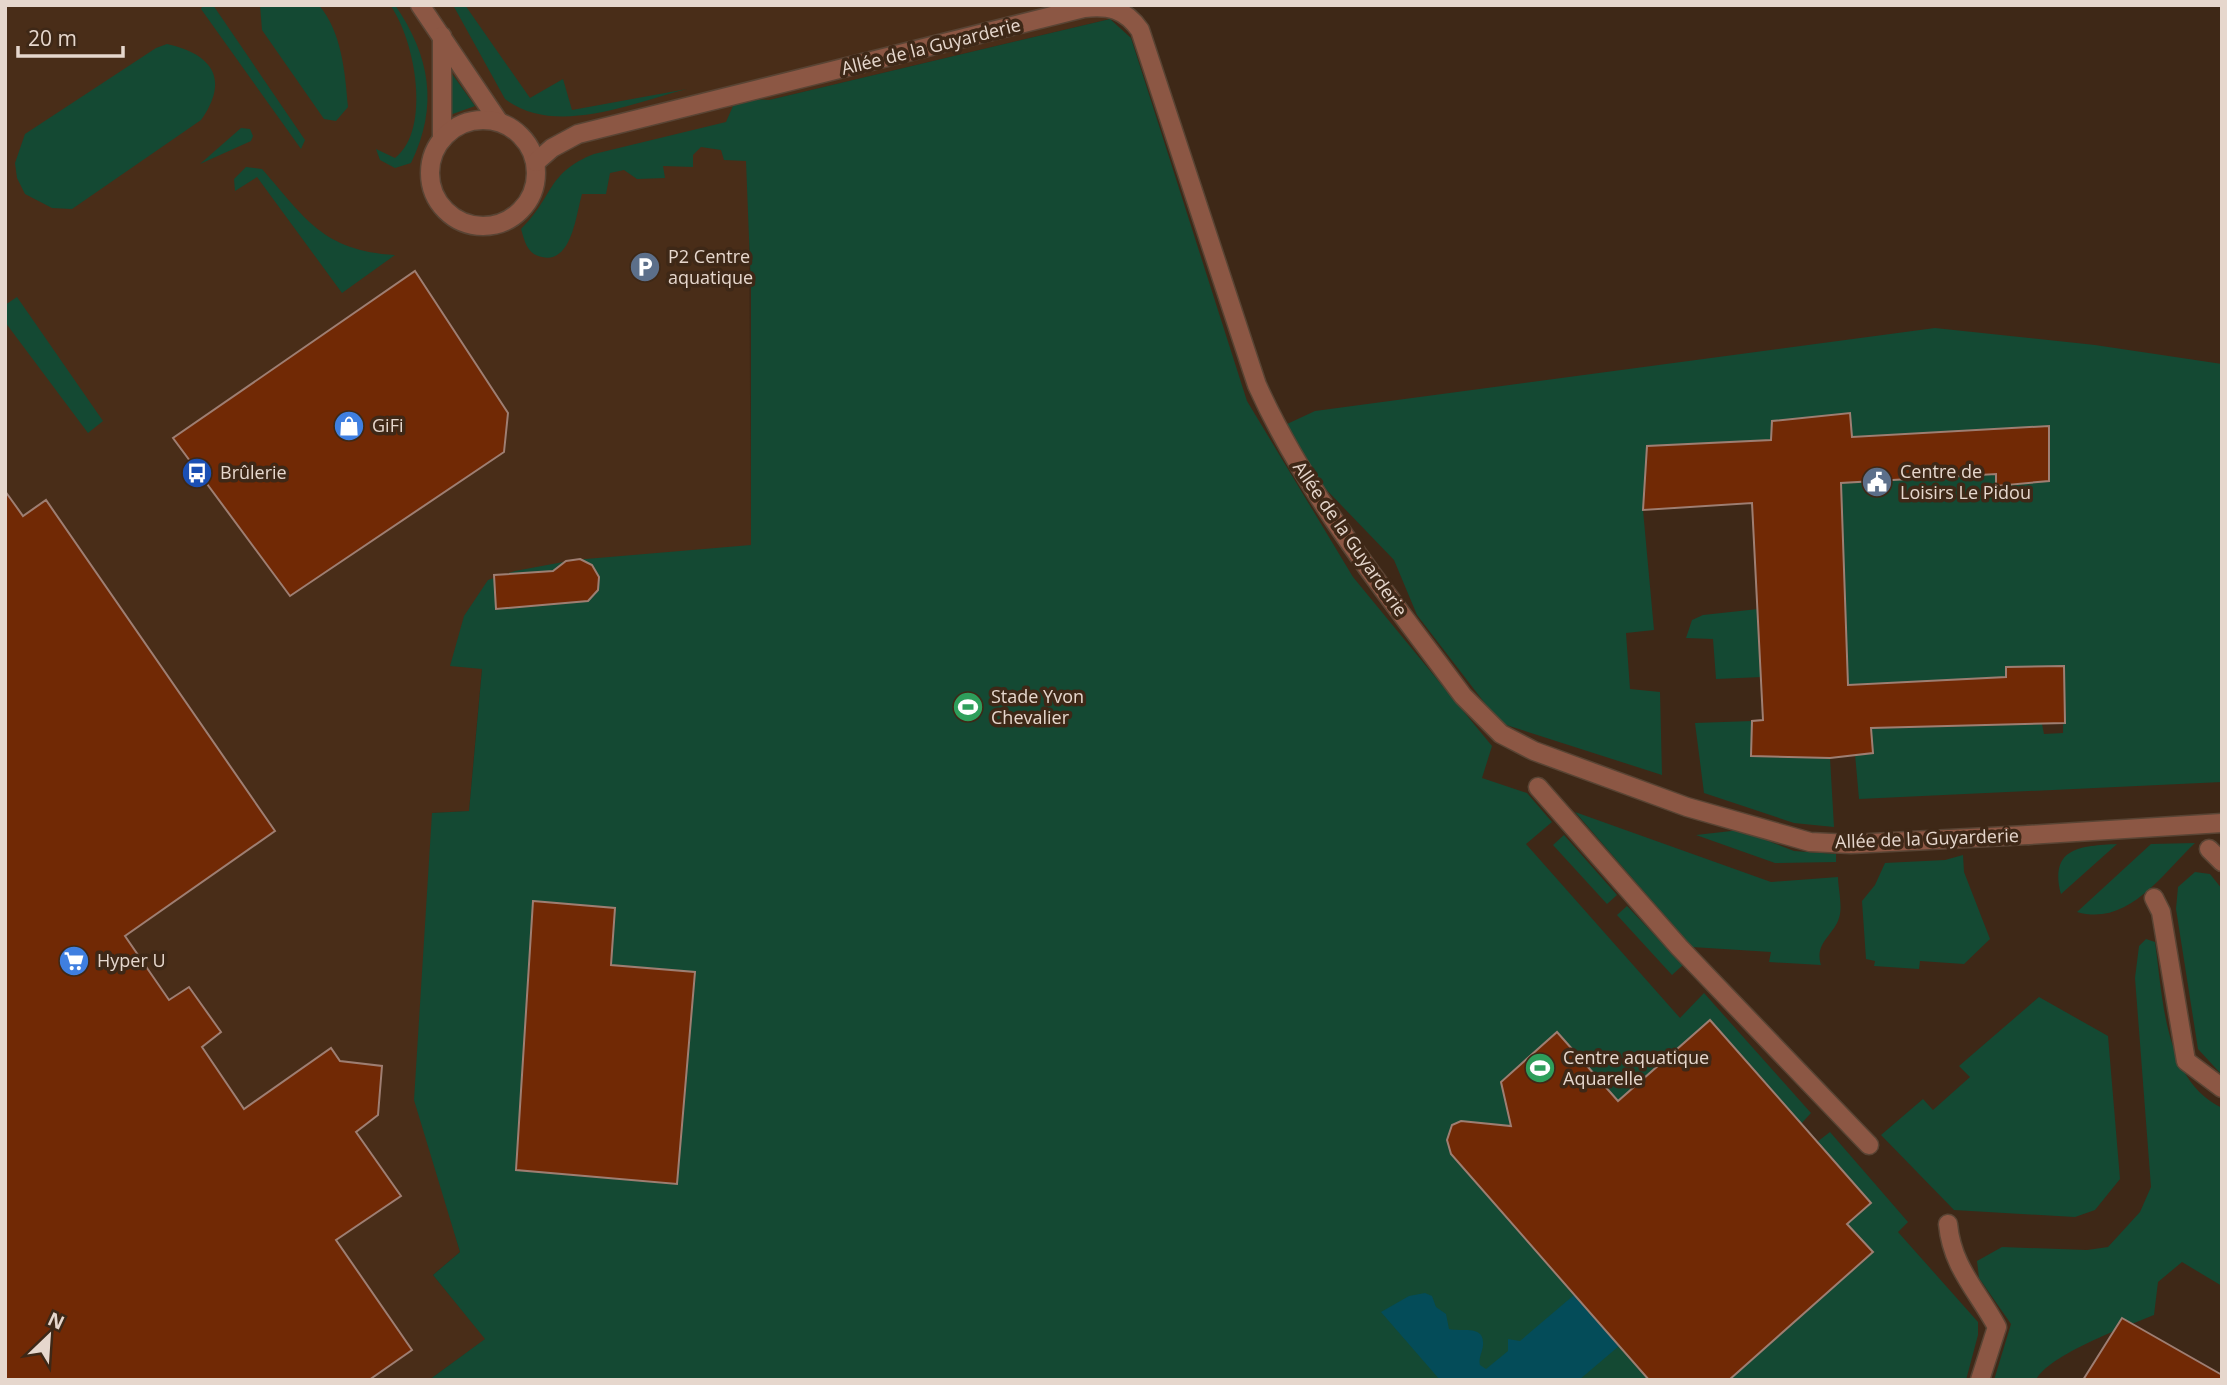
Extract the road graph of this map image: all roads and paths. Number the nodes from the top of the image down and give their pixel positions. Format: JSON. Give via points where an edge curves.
{"nodes":[{"id":1,"x":420,"y":5,"type":"edge"},
{"id":2,"x":442,"y":36,"type":"junction"},
{"id":3,"x":499,"y":122,"type":"junction"},
{"id":4,"x":578,"y":134,"type":"junction"},
{"id":5,"x":523,"y":137,"type":"junction"},
{"id":6,"x":442,"y":139,"type":"junction"},
{"id":7,"x":536,"y":162,"type":"junction"},
{"id":8,"x":1538,"y":787,"type":"dead end"},
{"id":9,"x":2222,"y":822,"type":"edge"},
{"id":10,"x":2209,"y":849,"type":"dead end"},
{"id":11,"x":2222,"y":862,"type":"edge"},
{"id":12,"x":2154,"y":898,"type":"dead end"},
{"id":13,"x":2222,"y":1088,"type":"edge"},
{"id":14,"x":1869,"y":1145,"type":"dead end"},
{"id":15,"x":1948,"y":1224,"type":"dead end"},
{"id":16,"x":1980,"y":1380,"type":"edge"}],
"edges":[{"from":1,"to":2,"type":"street"},
{"from":2,"to":3,"type":"street"},
{"from":2,"to":6,"type":"street"},
{"from":3,"to":5,"type":"street"},
{"from":3,"to":6,"type":"street","via":[[468,122]]},
{"from":4,"to":5,"type":"street"},
{"from":4,"to":7,"type":"street"},
{"from":4,"to":9,"type":"street","name":"Allée de la Guyarderie","via":[[1084,8],[1114,8],[1140,30],[1257,385],[1278,431],[1324,507],[1455,686],[1501,734],[1687,807],[1810,842],[1851,845]]},
{"from":5,"to":7,"type":"street"},
{"from":6,"to":7,"type":"street","via":[[430,167],[430,183],[436,199],[458,222],[474,226],[508,222],[522,211],[534,188]]},
{"from":8,"to":14,"type":"street","via":[[1679,947]]},
{"from":10,"to":11,"type":"street"},
{"from":12,"to":13,"type":"street","via":[[2161,912],[2186,1061]]},
{"from":15,"to":16,"type":"street","via":[[1950,1248],[1959,1268],[1997,1327]]}]}
